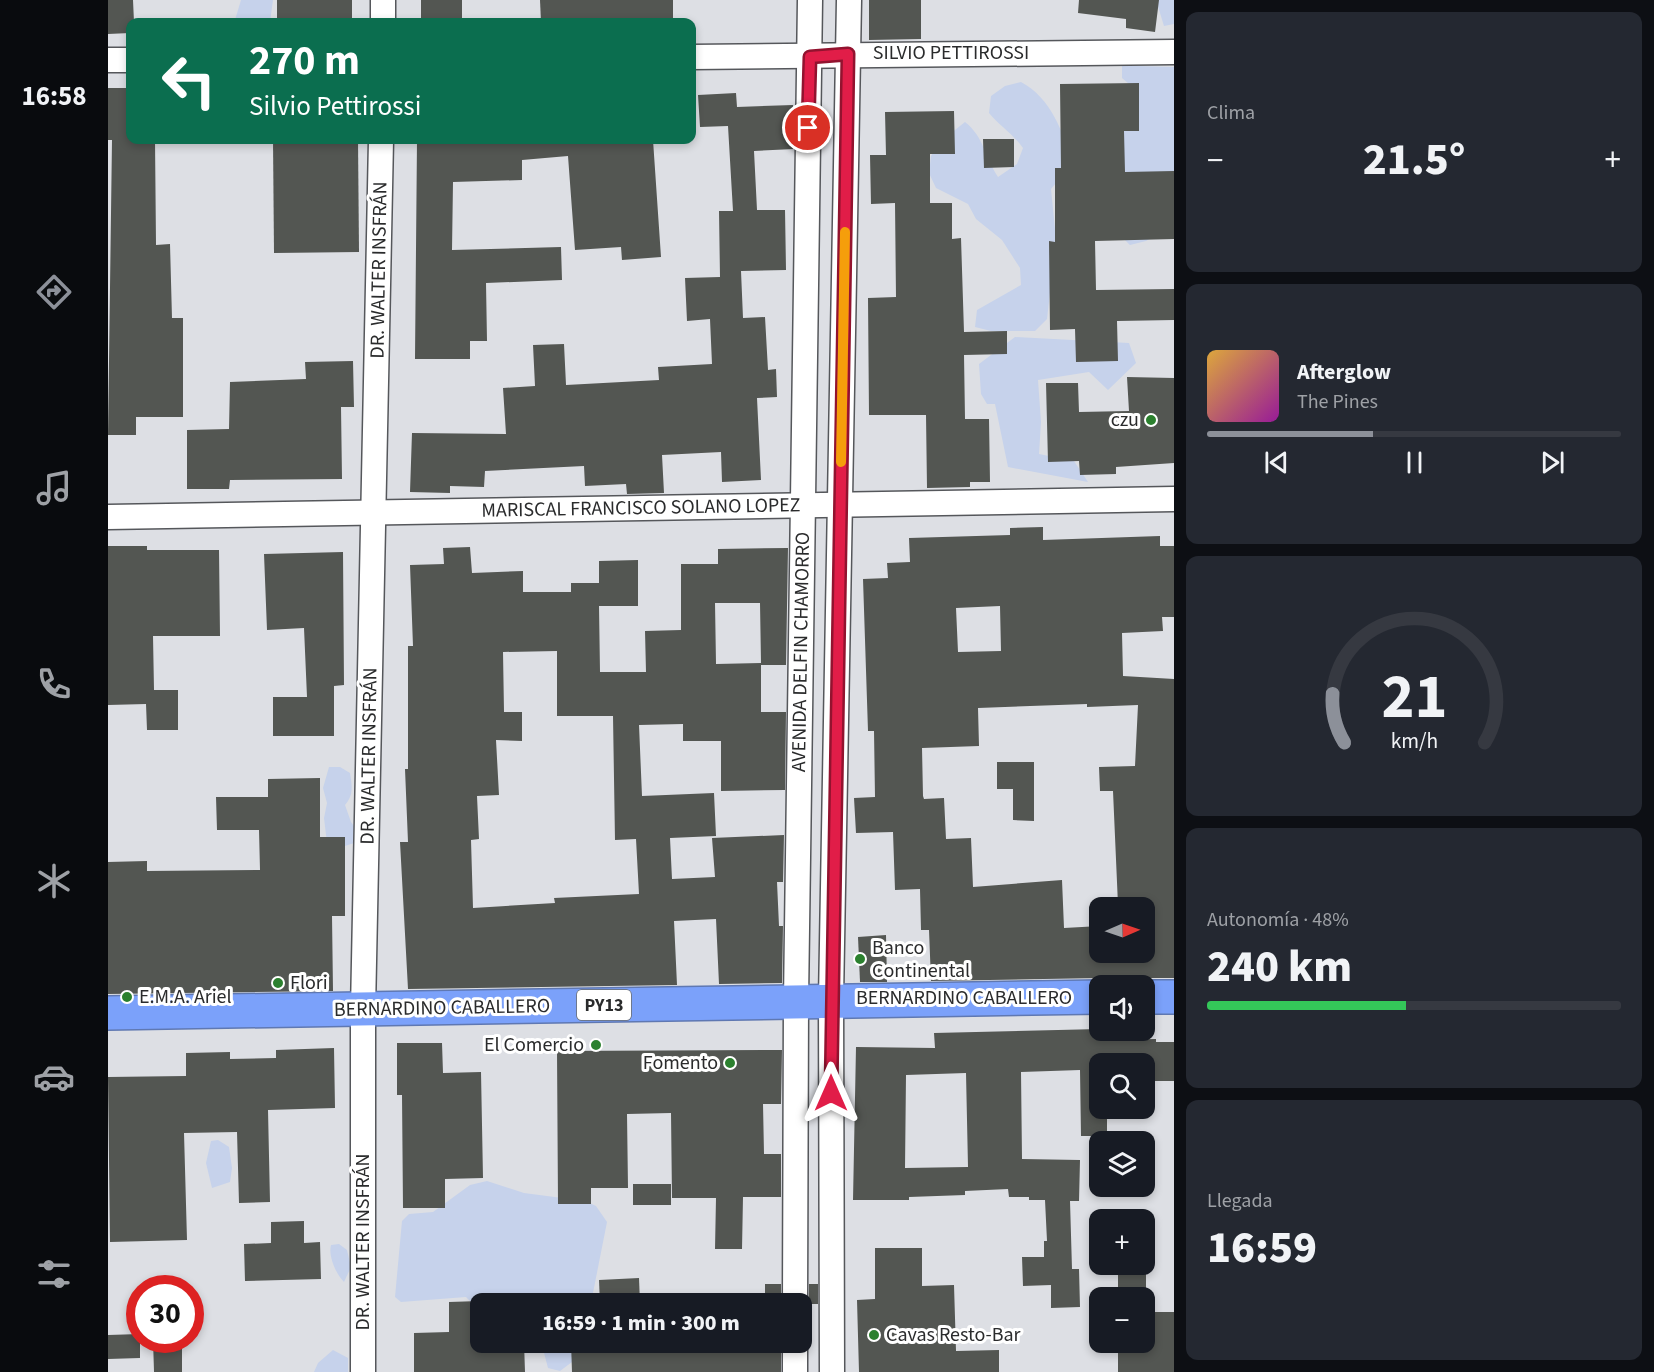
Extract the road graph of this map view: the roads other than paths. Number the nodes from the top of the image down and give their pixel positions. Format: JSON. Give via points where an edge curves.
{"nodes":[{"id":1,"x":383,"y":0,"type":"edge"},
{"id":2,"x":810,"y":0,"type":"edge"},
{"id":3,"x":849,"y":0,"type":"edge"},
{"id":4,"x":383,"y":18,"type":"edge"},
{"id":5,"x":1174,"y":52,"type":"edge"},
{"id":6,"x":848,"y":54,"type":"junction"},
{"id":7,"x":696,"y":57,"type":"edge"},
{"id":8,"x":810,"y":57,"type":"junction"},
{"id":9,"x":108,"y":60,"type":"edge"},
{"id":10,"x":126,"y":60,"type":"edge"},
{"id":11,"x":381,"y":144,"type":"edge"},
{"id":12,"x":1174,"y":499,"type":"edge"},
{"id":13,"x":803,"y":506,"type":"junction"},
{"id":14,"x":840,"y":506,"type":"junction"},
{"id":15,"x":375,"y":513,"type":"junction"},
{"id":16,"x":108,"y":517,"type":"edge"},
{"id":17,"x":1089,"y":997,"type":"edge"},
{"id":18,"x":1155,"y":997,"type":"edge"},
{"id":19,"x":1174,"y":997,"type":"edge"},
{"id":20,"x":831,"y":999,"type":"junction"},
{"id":21,"x":796,"y":1000,"type":"junction"},
{"id":22,"x":363,"y":1010,"type":"junction"},
{"id":23,"x":108,"y":1013,"type":"edge"},
{"id":24,"x":795,"y":1293,"type":"edge"},
{"id":25,"x":795,"y":1353,"type":"edge"},
{"id":26,"x":363,"y":1372,"type":"edge"},
{"id":27,"x":795,"y":1372,"type":"edge"},
{"id":28,"x":832,"y":1372,"type":"edge"}],
"edges":[{"from":1,"to":4,"type":"street"},
{"from":2,"to":8,"type":"street","name":"AVENIDA DELFIN CHAMORRO"},
{"from":3,"to":6,"type":"street","name":"AVENIDA DELFIN CHAMORRO"},
{"from":5,"to":6,"type":"street","name":"SILVIO PETTIROSSI"},
{"from":6,"to":8,"type":"street","name":"SILVIO PETTIROSSI"},
{"from":6,"to":14,"type":"street","name":"AVENIDA DELFIN CHAMORRO"},
{"from":7,"to":8,"type":"street","name":"SILVIO PETTIROSSI"},
{"from":8,"to":13,"type":"street","name":"AVENIDA DELFIN CHAMORRO"},
{"from":9,"to":10,"type":"street"},
{"from":11,"to":15,"type":"street","name":"DR. WALTER INSFRÁN"},
{"from":12,"to":14,"type":"street","name":"MARISCAL FRANCISCO SOLANO LOPEZ"},
{"from":13,"to":14,"type":"street","name":"MARISCAL FRANCISCO SOLANO LOPEZ"},
{"from":13,"to":15,"type":"street","name":"MARISCAL FRANCISCO SOLANO LOPEZ"},
{"from":13,"to":21,"type":"street","name":"AVENIDA DELFIN CHAMORRO"},
{"from":14,"to":20,"type":"street","name":"AVENIDA DELFIN CHAMORRO"},
{"from":15,"to":16,"type":"street","name":"MARISCAL FRANCISCO SOLANO LOPEZ"},
{"from":15,"to":22,"type":"street","name":"DR. WALTER INSFRÁN"},
{"from":17,"to":20,"type":"highway","name":"BERNARDINO CABALLERO","number":"PY13"},
{"from":18,"to":19,"type":"highway"},
{"from":20,"to":21,"type":"highway","name":"BERNARDINO CABALLERO","number":"PY13"},
{"from":20,"to":28,"type":"street","name":"AVENIDA DELFIN CHAMORRO"},
{"from":21,"to":22,"type":"highway","name":"BERNARDINO CABALLERO","number":"PY13"},
{"from":21,"to":24,"type":"street","name":"AVENIDA DELFIN CHAMORRO"},
{"from":22,"to":23,"type":"highway","name":"BERNARDINO CABALLERO","number":"PY13"},
{"from":22,"to":26,"type":"street","name":"DR. WALTER INSFRÁN"},
{"from":25,"to":27,"type":"street"}]}
